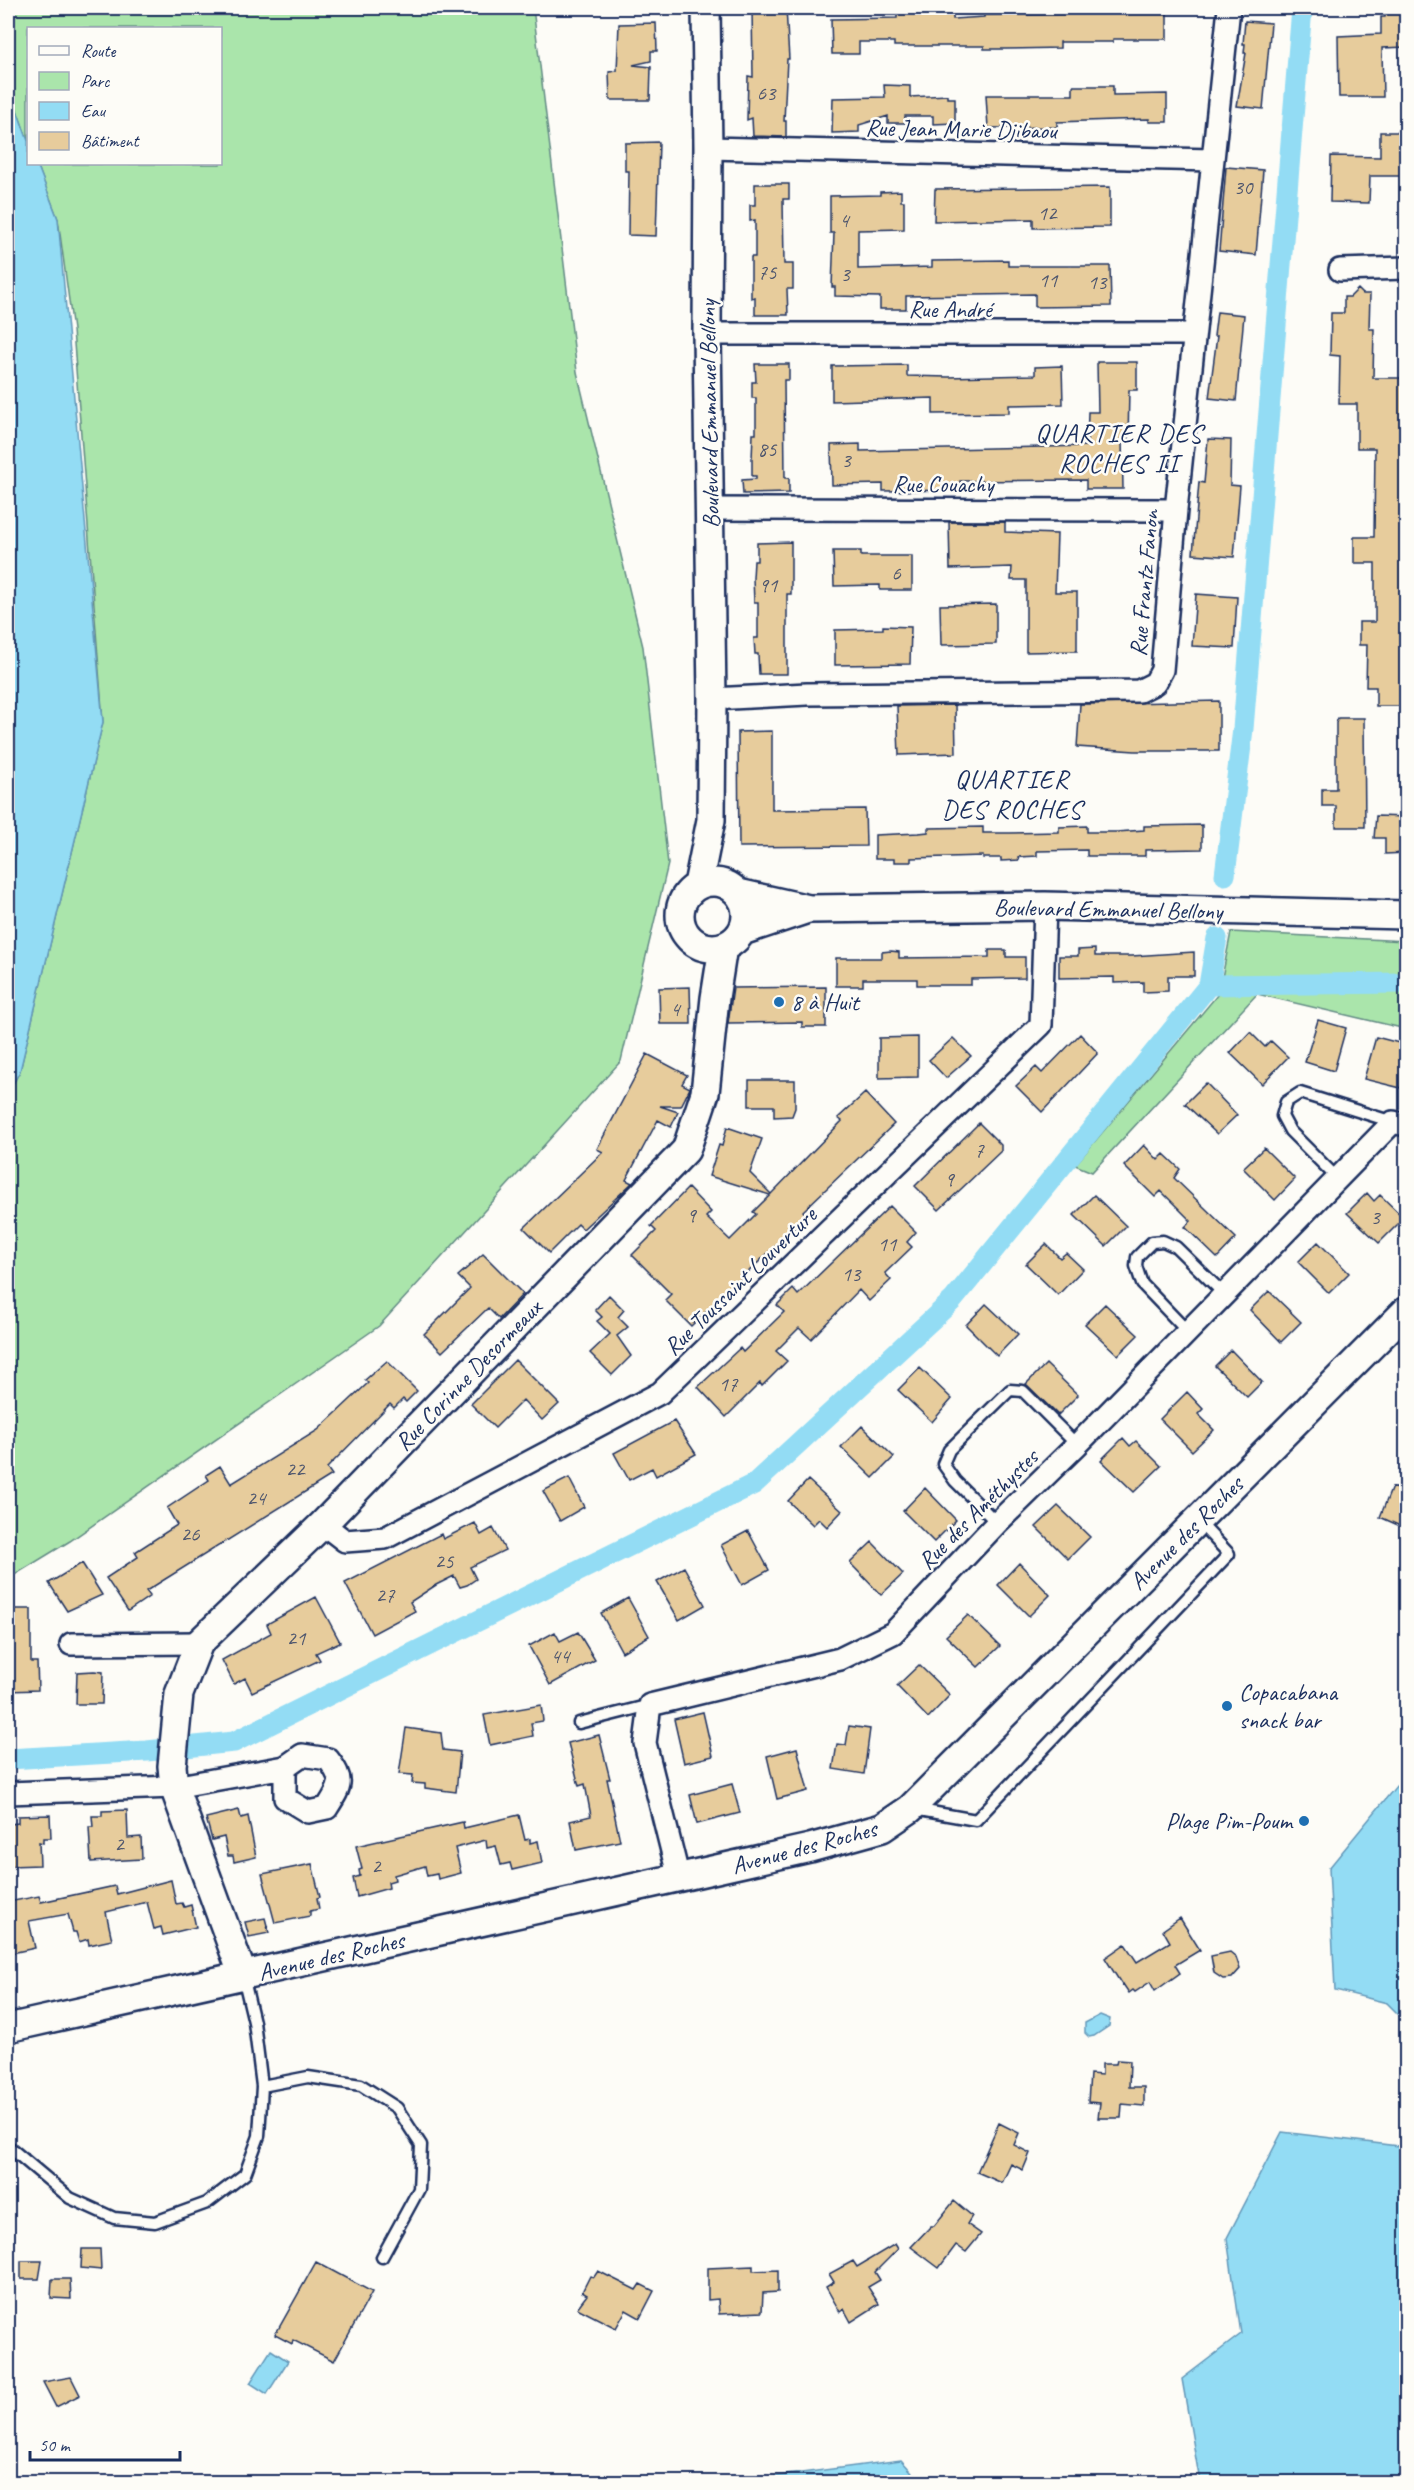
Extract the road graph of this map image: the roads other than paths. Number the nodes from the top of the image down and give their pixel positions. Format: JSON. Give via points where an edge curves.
{"nodes":[{"id":1,"x":706,"y":8,"type":"edge"},
{"id":2,"x":1229,"y":8,"type":"edge"},
{"id":3,"x":708,"y":148,"type":"junction"},
{"id":4,"x":1213,"y":160,"type":"junction"},
{"id":5,"x":1407,"y":268,"type":"edge"},
{"id":6,"x":1340,"y":270,"type":"dead end"},
{"id":7,"x":706,"y":334,"type":"junction"},
{"id":8,"x":1194,"y":334,"type":"junction"},
{"id":9,"x":710,"y":509,"type":"junction"},
{"id":10,"x":1176,"y":510,"type":"junction"},
{"id":11,"x":712,"y":699,"type":"junction"},
{"id":12,"x":711,"y":820,"type":"junction"},
{"id":13,"x":698,"y":885,"type":"junction"},
{"id":14,"x":732,"y":889,"type":"junction"},
{"id":15,"x":1045,"y":906,"type":"junction"},
{"id":16,"x":809,"y":909,"type":"junction"},
{"id":17,"x":1407,"y":915,"type":"edge"},
{"id":18,"x":722,"y":941,"type":"junction"},
{"id":19,"x":1400,"y":1124,"type":"edge"},
{"id":20,"x":1338,"y":1179,"type":"junction"},
{"id":21,"x":1224,"y":1294,"type":"junction"},
{"id":22,"x":1407,"y":1311,"type":"edge"},
{"id":23,"x":1187,"y":1331,"type":"junction"},
{"id":24,"x":1077,"y":1445,"type":"junction"},
{"id":25,"x":1198,"y":1521,"type":"junction"},
{"id":26,"x":997,"y":1523,"type":"junction"},
{"id":27,"x":323,"y":1524,"type":"junction"},
{"id":28,"x":198,"y":1642,"type":"junction"},
{"id":29,"x":71,"y":1644,"type":"dead end"},
{"id":30,"x":650,"y":1705,"type":"junction"},
{"id":31,"x":579,"y":1723,"type":"dead end"},
{"id":32,"x":285,"y":1767,"type":"dead end"},
{"id":33,"x":173,"y":1777,"type":"junction"},
{"id":34,"x":8,"y":1793,"type":"edge"},
{"id":35,"x":910,"y":1809,"type":"junction"},
{"id":36,"x":679,"y":1879,"type":"junction"},
{"id":37,"x":243,"y":1976,"type":"junction"},
{"id":38,"x":8,"y":2028,"type":"edge"},
{"id":39,"x":262,"y":2086,"type":"junction"},
{"id":40,"x":8,"y":2146,"type":"edge"},
{"id":41,"x":382,"y":2257,"type":"dead end"}],
"edges":[{"from":1,"to":3,"type":"street","name":"Boulevard Emmanuel Bellony"},
{"from":2,"to":4,"type":"street","name":"Rue Frantz Fanon"},
{"from":3,"to":4,"type":"street","name":"Rue Jean Marie Djibaou"},
{"from":3,"to":7,"type":"street","name":"Boulevard Emmanuel Bellony"},
{"from":4,"to":8,"type":"street","name":"Rue Frantz Fanon"},
{"from":5,"to":6,"type":"street"},
{"from":7,"to":8,"type":"street","name":"Rue André"},
{"from":7,"to":9,"type":"street","name":"Boulevard Emmanuel Bellony"},
{"from":8,"to":10,"type":"street","name":"Rue Frantz Fanon"},
{"from":9,"to":10,"type":"street","name":"Rue Couachy"},
{"from":9,"to":11,"type":"street","name":"Boulevard Emmanuel Bellony"},
{"from":10,"to":11,"type":"street","name":"Rue Frantz Fanon","via":[[1162,670],[1155,683],[1139,691],[807,694]]},
{"from":11,"to":12,"type":"street","name":"Boulevard Emmanuel Bellony"},
{"from":12,"to":13,"type":"street","name":"Boulevard Emmanuel Bellony"},
{"from":12,"to":14,"type":"street","name":"Boulevard Emmanuel Bellony"},
{"from":13,"to":14,"type":"street","via":[[712,882]]},
{"from":13,"to":18,"type":"street","via":[[687,894],[681,907],[684,932]]},
{"from":14,"to":16,"type":"street","name":"Boulevard Emmanuel Bellony"},
{"from":14,"to":18,"type":"street","via":[[745,905],[746,920]]},
{"from":15,"to":16,"type":"street","name":"Boulevard Emmanuel Bellony"},
{"from":15,"to":17,"type":"street","name":"Boulevard Emmanuel Bellony"},
{"from":15,"to":27,"type":"street","name":"Rue Toussaint Louverture","via":[[1041,1025],[660,1393],[386,1538],[345,1542]]},
{"from":16,"to":18,"type":"street","name":"Boulevard Emmanuel Bellony"},
{"from":18,"to":27,"type":"street","name":"Rue Corinne Desormeaux","via":[[705,1093],[686,1150]]},
{"from":19,"to":20,"type":"street","name":"Rue des Améthystes"},
{"from":19,"to":20,"type":"lane","via":[[1300,1093],[1286,1102],[1282,1116],[1290,1131]]},
{"from":20,"to":21,"type":"street","name":"Rue des Améthystes"},
{"from":21,"to":23,"type":"street","name":"Rue des Améthystes"},
{"from":21,"to":23,"type":"lane","via":[[1176,1247],[1163,1241],[1152,1242],[1137,1257],[1142,1284]]},
{"from":22,"to":25,"type":"street","name":"Avenue des Roches"},
{"from":23,"to":24,"type":"street","name":"Rue des Améthystes"},
{"from":24,"to":26,"type":"street","name":"Rue des Améthystes"},
{"from":24,"to":26,"type":"lane","via":[[1023,1392],[1010,1390],[1000,1398],[948,1450],[943,1464]]},
{"from":25,"to":35,"type":"street","name":"Avenue des Roches"},
{"from":25,"to":35,"type":"lane","via":[[1229,1554],[976,1820]]},
{"from":26,"to":30,"type":"street","name":"Rue des Améthystes","via":[[893,1633],[840,1659]]},
{"from":27,"to":28,"type":"street","name":"Rue Corinne Desormeaux"},
{"from":28,"to":29,"type":"street"},
{"from":28,"to":33,"type":"street","name":"Rue Corinne Desormeaux","via":[[180,1694]]},
{"from":30,"to":31,"type":"lane"},
{"from":30,"to":36,"type":"street","via":[[645,1743]]},
{"from":32,"to":33,"type":"street"},
{"from":33,"to":34,"type":"street"},
{"from":33,"to":37,"type":"street"},
{"from":35,"to":36,"type":"street","name":"Avenue des Roches","via":[[882,1828]]},
{"from":36,"to":37,"type":"street","name":"Avenue des Roches"},
{"from":37,"to":38,"type":"street","name":"Avenue des Roches"},
{"from":37,"to":39,"type":"lane","via":[[254,2022]]},
{"from":39,"to":40,"type":"lane","via":[[259,2136],[245,2174],[207,2203],[155,2222],[114,2218],[69,2198]]},
{"from":39,"to":41,"type":"lane","via":[[308,2077],[361,2085],[397,2108],[421,2145],[419,2189]]}]}
